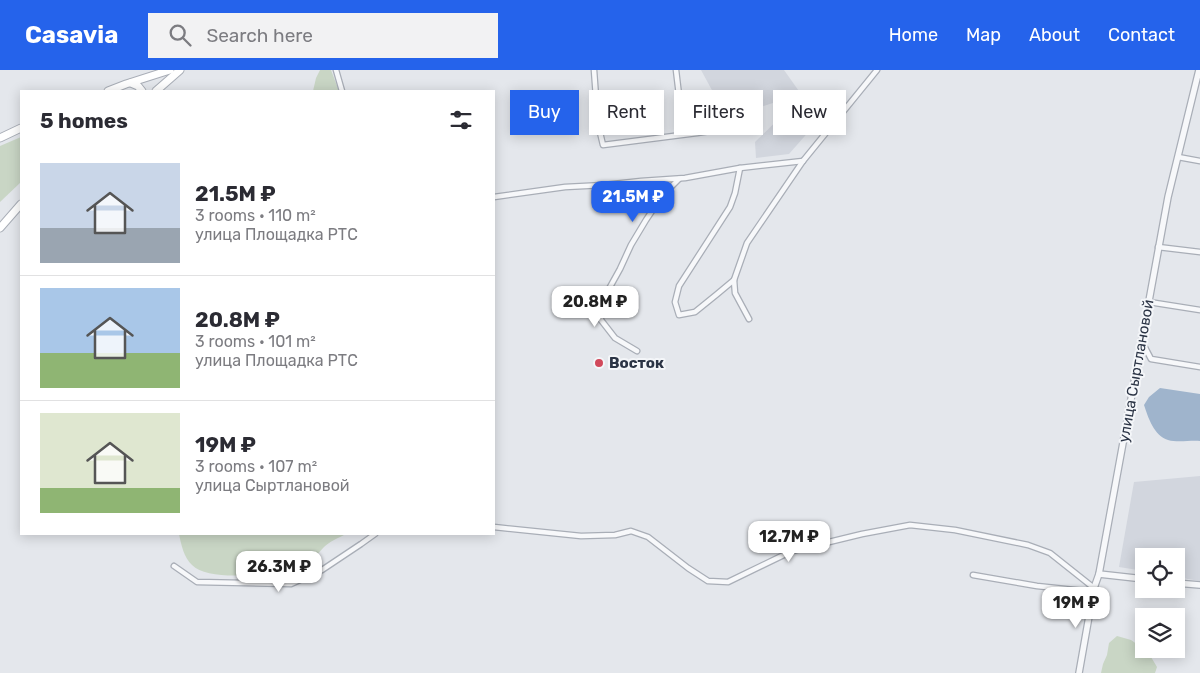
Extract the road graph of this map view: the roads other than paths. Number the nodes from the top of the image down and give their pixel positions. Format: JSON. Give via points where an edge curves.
{"nodes":[{"id":1,"x":170,"y":70,"type":"edge"},
{"id":2,"x":180,"y":70,"type":"edge"},
{"id":3,"x":336,"y":70,"type":"edge"},
{"id":4,"x":594,"y":70,"type":"edge"},
{"id":5,"x":676,"y":70,"type":"edge"},
{"id":6,"x":877,"y":70,"type":"edge"},
{"id":7,"x":1199,"y":70,"type":"edge"},
{"id":8,"x":131,"y":83,"type":"junction"},
{"id":9,"x":118,"y":89,"type":"edge"},
{"id":10,"x":164,"y":89,"type":"edge"},
{"id":11,"x":141,"y":90,"type":"edge"},
{"id":12,"x":342,"y":90,"type":"edge"},
{"id":13,"x":20,"y":128,"type":"edge"},
{"id":14,"x":0,"y":138,"type":"edge"},
{"id":15,"x":1178,"y":157,"type":"junction"},
{"id":16,"x":803,"y":161,"type":"junction"},
{"id":17,"x":1200,"y":161,"type":"edge"},
{"id":18,"x":740,"y":168,"type":"junction"},
{"id":19,"x":679,"y":179,"type":"junction"},
{"id":20,"x":495,"y":197,"type":"edge"},
{"id":21,"x":20,"y":205,"type":"edge"},
{"id":22,"x":0,"y":228,"type":"edge"},
{"id":23,"x":1158,"y":247,"type":"junction"},
{"id":24,"x":1200,"y":252,"type":"edge"},
{"id":25,"x":734,"y":280,"type":"junction"},
{"id":26,"x":1148,"y":302,"type":"junction"},
{"id":27,"x":1200,"y":310,"type":"edge"},
{"id":28,"x":749,"y":319,"type":"dead end"},
{"id":29,"x":1141,"y":340,"type":"junction"},
{"id":30,"x":637,"y":351,"type":"dead end"},
{"id":31,"x":1200,"y":367,"type":"edge"},
{"id":32,"x":495,"y":527,"type":"edge"},
{"id":33,"x":374,"y":535,"type":"edge"},
{"id":34,"x":174,"y":566,"type":"dead end"},
{"id":35,"x":1099,"y":574,"type":"junction"},
{"id":36,"x":973,"y":575,"type":"dead end"},
{"id":37,"x":1135,"y":578,"type":"edge"},
{"id":38,"x":1185,"y":584,"type":"edge"},
{"id":39,"x":1200,"y":585,"type":"edge"},
{"id":40,"x":1094,"y":588,"type":"junction"},
{"id":41,"x":1079,"y":673,"type":"edge"}],
"edges":[{"from":1,"to":8,"type":"main road"},
{"from":2,"to":10,"type":"main road"},
{"from":3,"to":12,"type":"street"},
{"from":4,"to":5,"type":"street","via":[[603,145],[710,131],[714,120],[711,109],[682,102]]},
{"from":6,"to":16,"type":"street"},
{"from":7,"to":15,"type":"street","name":"улица Сыртлановой"},
{"from":8,"to":9,"type":"main road"},
{"from":8,"to":11,"type":"main road"},
{"from":13,"to":14,"type":"main road"},
{"from":15,"to":17,"type":"street"},
{"from":15,"to":23,"type":"street","name":"улица Сыртлановой"},
{"from":16,"to":18,"type":"street"},
{"from":16,"to":25,"type":"street","via":[[746,243]]},
{"from":18,"to":19,"type":"street"},
{"from":18,"to":25,"type":"street","via":[[730,207],[678,286],[675,302],[680,315],[694,312]]},
{"from":19,"to":20,"type":"street","via":[[565,187]]},
{"from":19,"to":30,"type":"street","via":[[662,196],[646,220],[600,305],[601,320],[615,338]]},
{"from":21,"to":22,"type":"main road"},
{"from":23,"to":24,"type":"street"},
{"from":23,"to":26,"type":"street","name":"улица Сыртлановой"},
{"from":25,"to":28,"type":"street","via":[[735,293]]},
{"from":26,"to":27,"type":"street"},
{"from":26,"to":29,"type":"street","name":"улица Сыртлановой"},
{"from":29,"to":31,"type":"street","via":[[1151,359]]},
{"from":29,"to":35,"type":"street","name":"улица Сыртлановой"},
{"from":32,"to":40,"type":"street","via":[[581,536],[631,532],[648,538],[708,581],[728,582],[792,551],[910,525],[955,530],[1028,545],[1050,553]]},
{"from":33,"to":34,"type":"street","via":[[322,570],[291,584],[197,582]]},
{"from":35,"to":37,"type":"street"},
{"from":35,"to":40,"type":"street","name":"улица Сыртлановой"},
{"from":36,"to":40,"type":"street","via":[[1037,586],[1084,591]]},
{"from":38,"to":39,"type":"street"},
{"from":40,"to":41,"type":"street","name":"улица Сыртлановой"}]}
